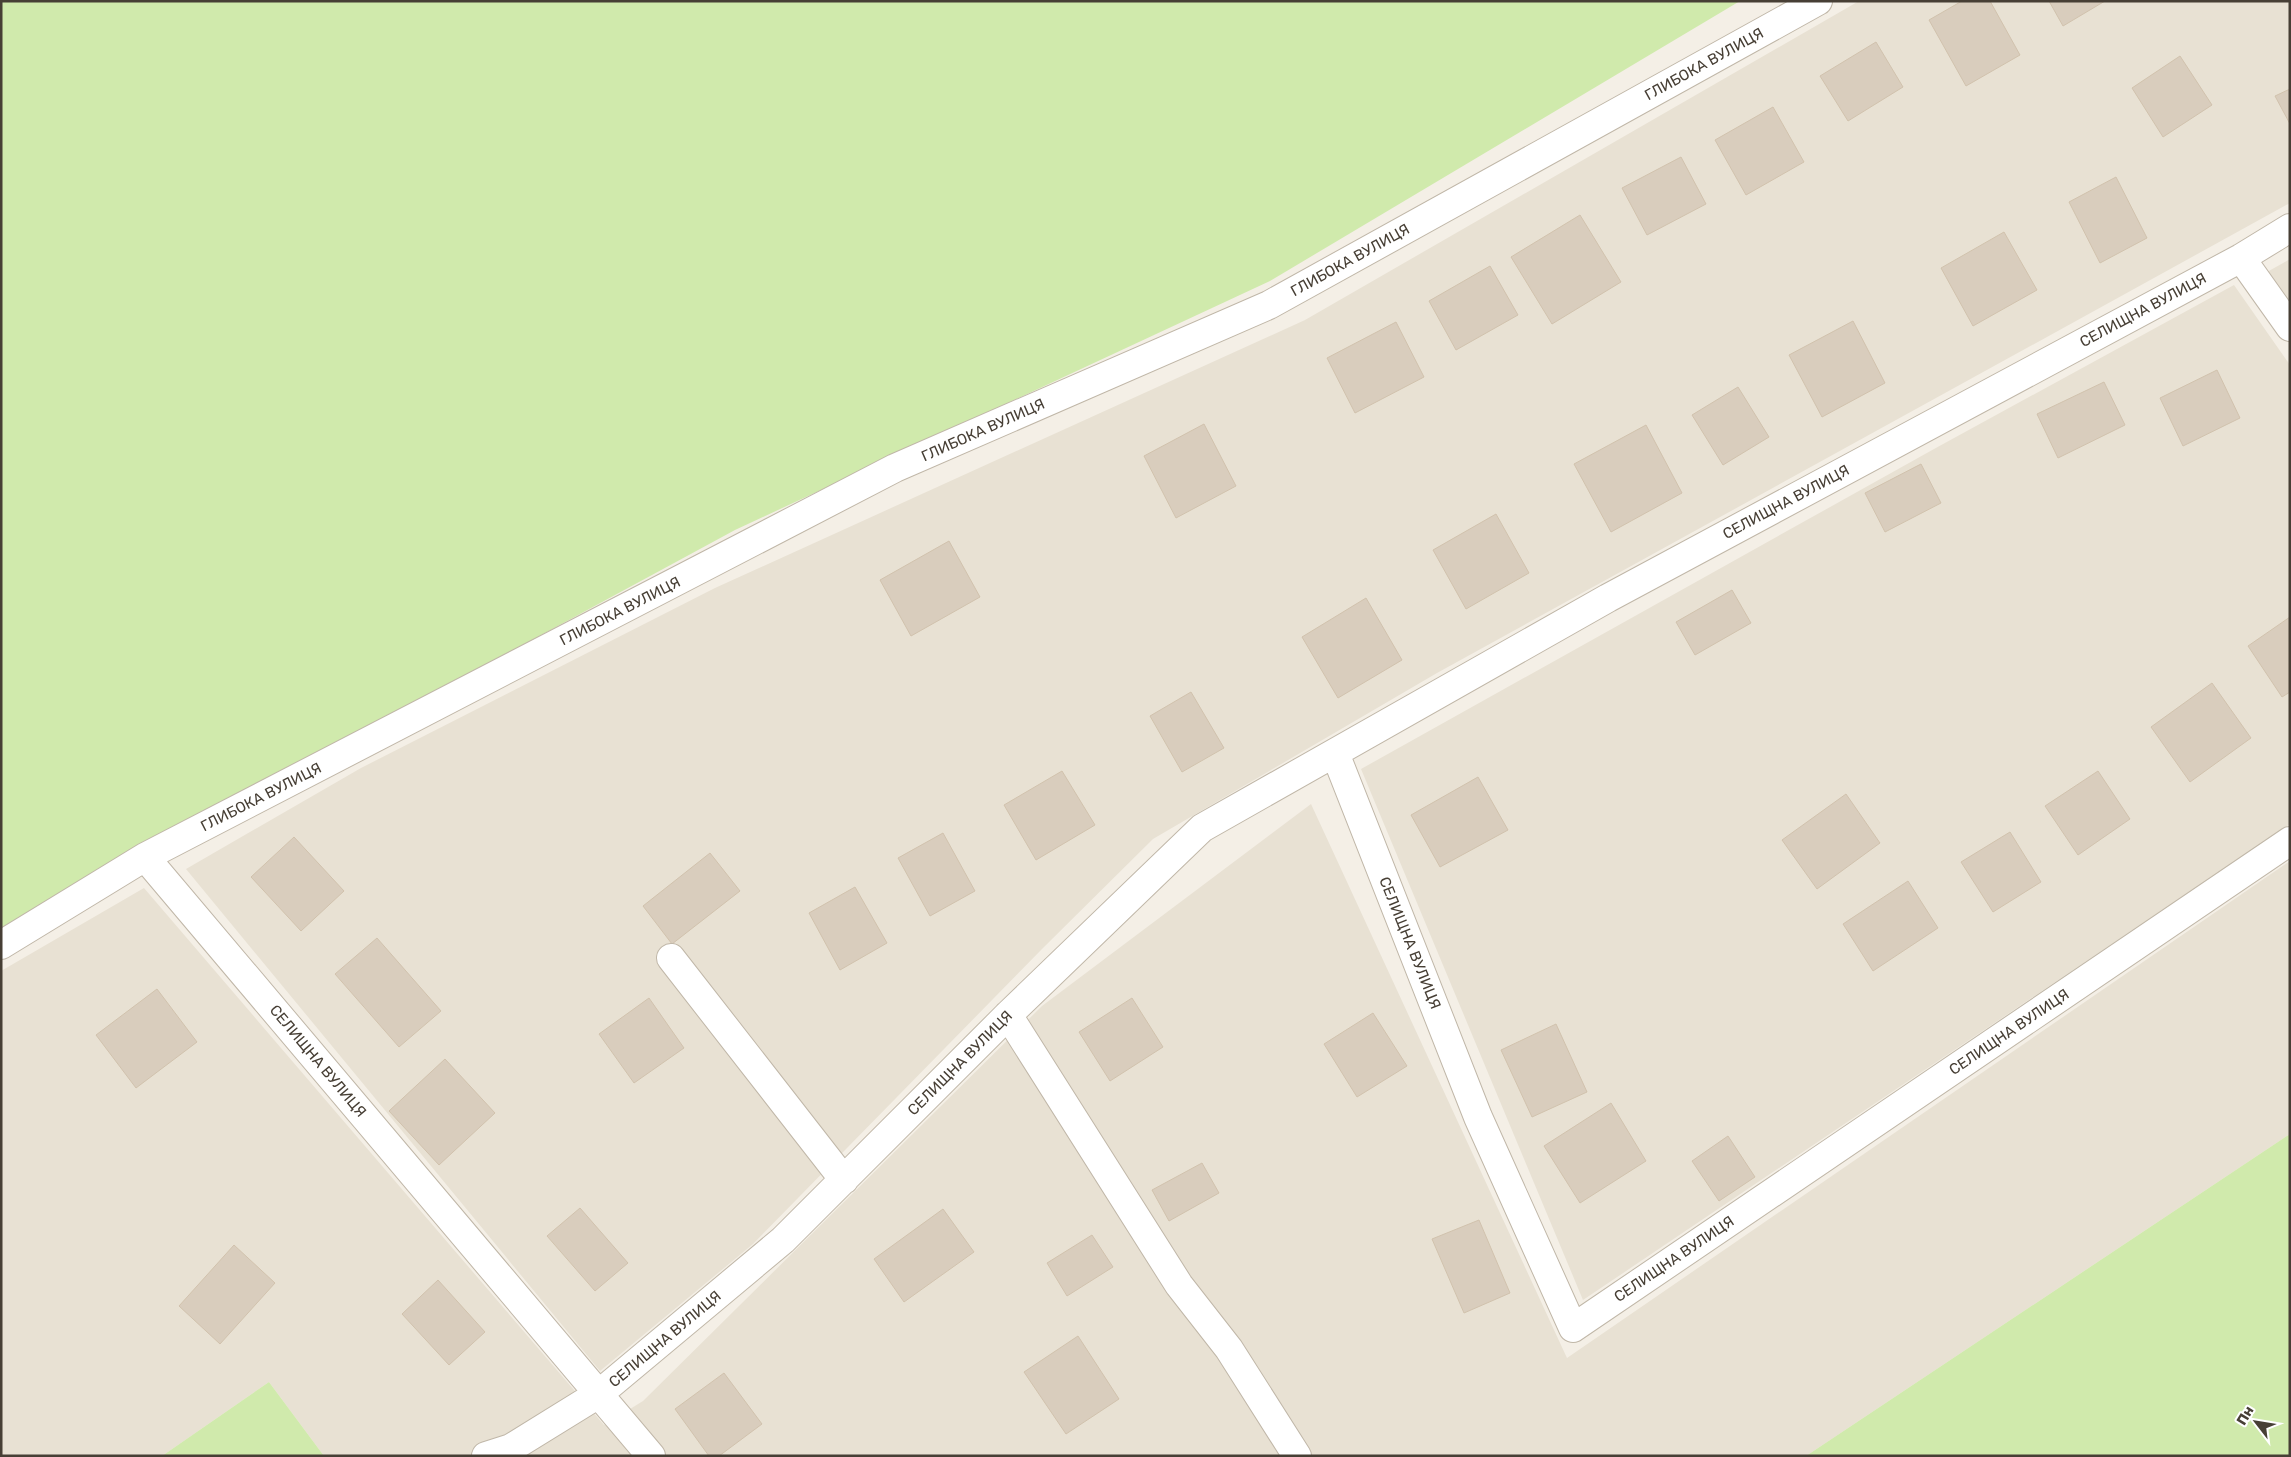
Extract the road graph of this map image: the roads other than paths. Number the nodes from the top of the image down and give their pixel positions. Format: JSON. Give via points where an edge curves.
{"nodes":[{"id":1,"x":1818,"y":1,"type":"edge"},
{"id":2,"x":2290,"y":228,"type":"edge"},
{"id":3,"x":2241,"y":258,"type":"junction"},
{"id":4,"x":2290,"y":327,"type":"edge"},
{"id":5,"x":1335,"y":753,"type":"junction"},
{"id":6,"x":2290,"y":841,"type":"edge"},
{"id":7,"x":145,"y":857,"type":"junction"},
{"id":8,"x":1,"y":945,"type":"edge"},
{"id":9,"x":671,"y":958,"type":"dead end"},
{"id":10,"x":1008,"y":1015,"type":"junction"},
{"id":11,"x":844,"y":1180,"type":"junction"},
{"id":12,"x":600,"y":1393,"type":"junction"},
{"id":13,"x":486,"y":1456,"type":"edge"},
{"id":14,"x":651,"y":1456,"type":"edge"},
{"id":15,"x":1297,"y":1456,"type":"edge"}],
"edges":[{"from":1,"to":7,"type":"street","name":"ГЛИБОКА ВУЛИЦЯ","via":[[1269,305],[894,468]]},
{"from":2,"to":3,"type":"street","name":"СЕЛИЩНА ВУЛИЦЯ"},
{"from":3,"to":4,"type":"street"},
{"from":3,"to":5,"type":"street","name":"СЕЛИЩНА ВУЛИЦЯ","via":[[1608,598]]},
{"from":5,"to":6,"type":"street","name":"СЕЛИЩНА ВУЛИЦЯ","via":[[1478,1117],[1573,1328]]},
{"from":5,"to":10,"type":"street","name":"СЕЛИЩНА ВУЛИЦЯ","via":[[1202,828]]},
{"from":7,"to":8,"type":"street"},
{"from":7,"to":12,"type":"street","name":"СЕЛИЩНА ВУЛИЦЯ"},
{"from":9,"to":11,"type":"street"},
{"from":10,"to":11,"type":"street","name":"СЕЛИЩНА ВУЛИЦЯ"},
{"from":10,"to":15,"type":"street","via":[[1179,1285],[1228,1349]]},
{"from":11,"to":12,"type":"street","name":"СЕЛИЩНА ВУЛИЦЯ","via":[[783,1240]]},
{"from":12,"to":13,"type":"street","name":"СЕЛИЩНА ВУЛИЦЯ","via":[[511,1448]]},
{"from":12,"to":14,"type":"street","name":"СЕЛИЩНА ВУЛИЦЯ"}]}
